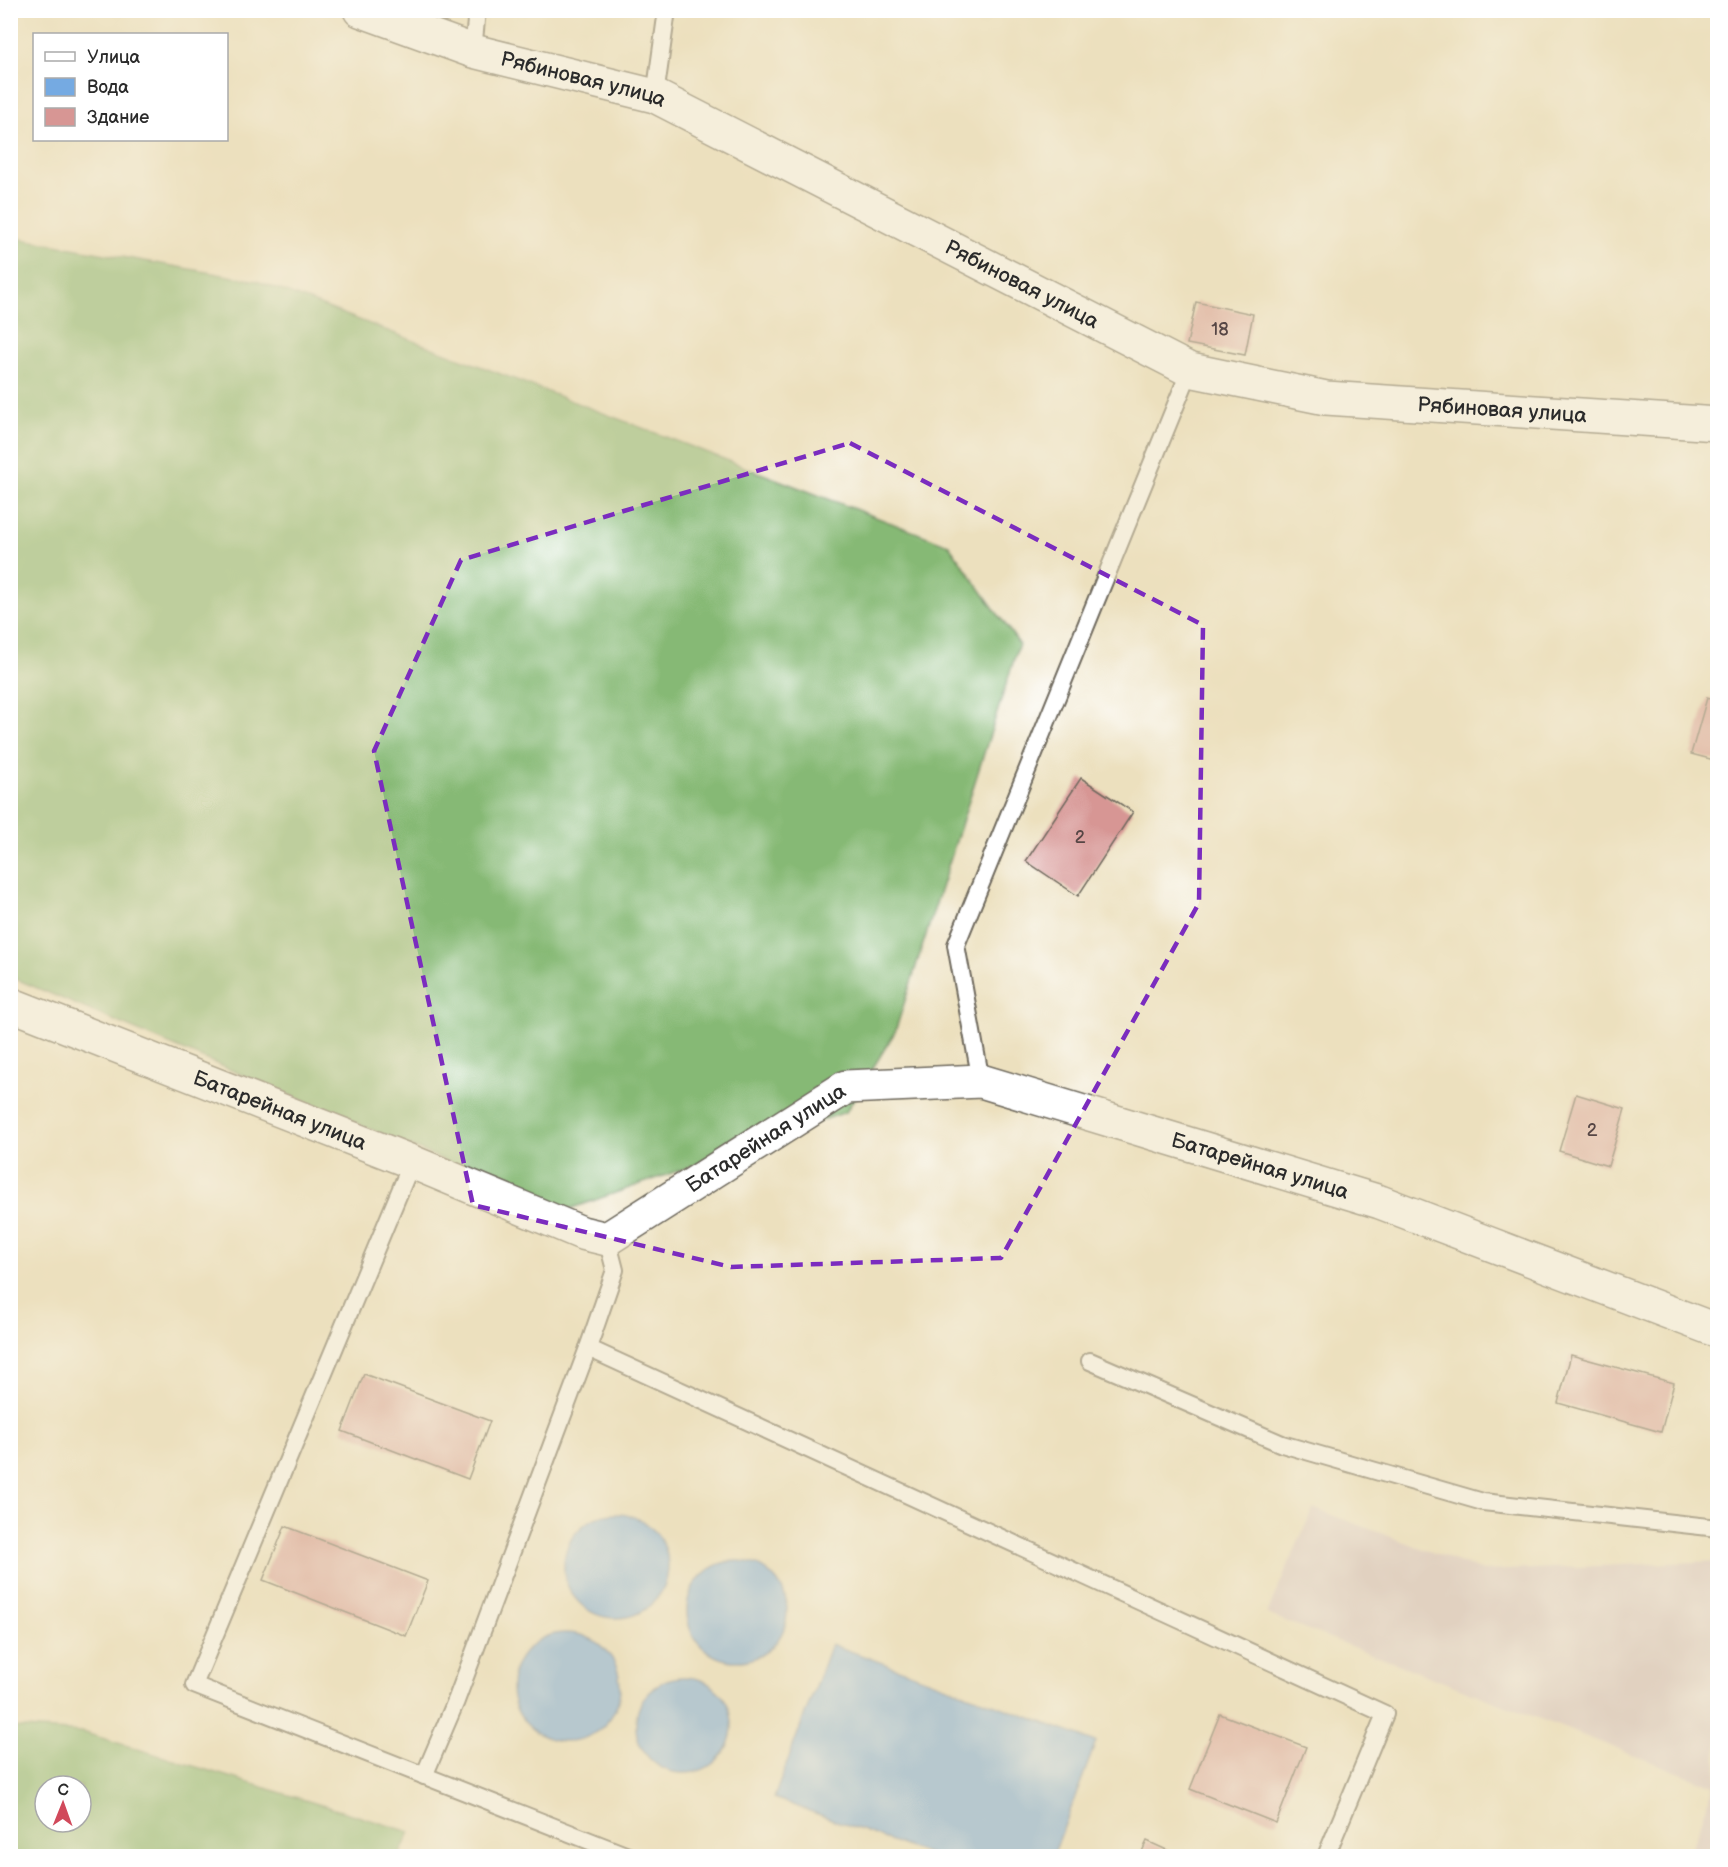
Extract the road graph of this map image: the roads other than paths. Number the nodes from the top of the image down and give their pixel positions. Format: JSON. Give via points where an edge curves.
{"nodes":[{"id":1,"x":360,"y":10,"type":"edge"},
{"id":2,"x":477,"y":10,"type":"edge"},
{"id":3,"x":667,"y":10,"type":"edge"},
{"id":4,"x":473,"y":51,"type":"junction"},
{"id":5,"x":655,"y":96,"type":"junction"},
{"id":6,"x":1190,"y":370,"type":"junction"},
{"id":7,"x":1718,"y":424,"type":"edge"},
{"id":8,"x":10,"y":1004,"type":"edge"},
{"id":9,"x":981,"y":1081,"type":"junction"},
{"id":10,"x":412,"y":1162,"type":"junction"},
{"id":11,"x":607,"y":1239,"type":"junction"},
{"id":12,"x":1718,"y":1331,"type":"edge"},
{"id":13,"x":588,"y":1348,"type":"junction"},
{"id":14,"x":1090,"y":1361,"type":"dead end"},
{"id":15,"x":1718,"y":1528,"type":"edge"},
{"id":16,"x":424,"y":1776,"type":"junction"},
{"id":17,"x":628,"y":1857,"type":"edge"},
{"id":18,"x":1326,"y":1857,"type":"edge"}],
"edges":[{"from":1,"to":4,"type":"street","name":"Рябиновая улица"},
{"from":2,"to":4,"type":"lane"},
{"from":3,"to":5,"type":"lane"},
{"from":4,"to":5,"type":"street","name":"Рябиновая улица"},
{"from":5,"to":6,"type":"street","name":"Рябиновая улица"},
{"from":6,"to":7,"type":"street","name":"Рябиновая улица","via":[[1326,398]]},
{"from":6,"to":9,"type":"lane","via":[[956,945]]},
{"from":8,"to":10,"type":"street","name":"Батарейная улица"},
{"from":9,"to":11,"type":"street","name":"Батарейная улица","via":[[846,1087]]},
{"from":9,"to":12,"type":"street","name":"Батарейная улица","via":[[1380,1202]]},
{"from":10,"to":11,"type":"street","name":"Батарейная улица","via":[[582,1233]]},
{"from":10,"to":16,"type":"lane","via":[[194,1685]]},
{"from":11,"to":13,"type":"lane","via":[[615,1270]]},
{"from":13,"to":16,"type":"lane","via":[[456,1701]]},
{"from":13,"to":18,"type":"lane","via":[[1385,1714]]},
{"from":14,"to":15,"type":"lane","via":[[1282,1444],[1482,1502]]},
{"from":16,"to":17,"type":"lane"}]}
